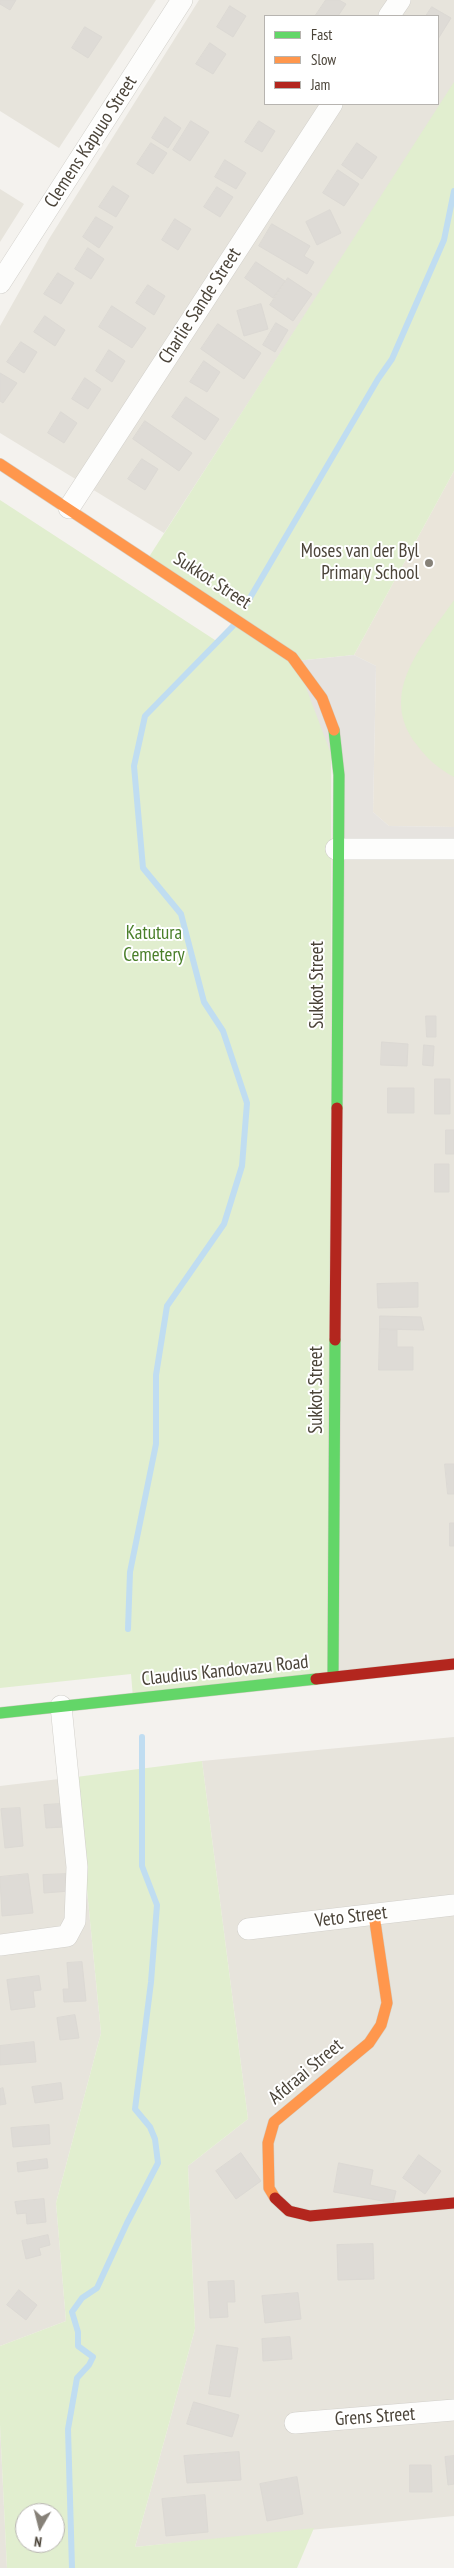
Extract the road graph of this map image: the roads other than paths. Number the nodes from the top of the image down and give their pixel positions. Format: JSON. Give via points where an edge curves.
{"nodes":[{"id":1,"x":182,"y":0,"type":"edge"},
{"id":2,"x":400,"y":0,"type":"edge"},
{"id":3,"x":390,"y":15,"type":"edge"},
{"id":4,"x":331,"y":105,"type":"edge"},
{"id":5,"x":0,"y":283,"type":"edge"},
{"id":6,"x":0,"y":464,"type":"edge"},
{"id":7,"x":69,"y":508,"type":"junction"},
{"id":8,"x":336,"y":849,"type":"junction"},
{"id":9,"x":454,"y":849,"type":"edge"},
{"id":10,"x":454,"y":1664,"type":"edge"},
{"id":11,"x":333,"y":1676,"type":"junction"},
{"id":12,"x":61,"y":1706,"type":"junction"},
{"id":13,"x":0,"y":1713,"type":"edge"},
{"id":14,"x":454,"y":1905,"type":"edge"},
{"id":15,"x":374,"y":1915,"type":"junction"},
{"id":16,"x":248,"y":1929,"type":"dead end"},
{"id":17,"x":0,"y":1945,"type":"edge"},
{"id":18,"x":454,"y":2203,"type":"edge"},
{"id":19,"x":454,"y":2410,"type":"edge"},
{"id":20,"x":295,"y":2423,"type":"dead end"}],
"edges":[{"from":1,"to":5,"type":"street","name":"Clemens Kapuuo Street"},
{"from":2,"to":3,"type":"street"},
{"from":4,"to":7,"type":"street","name":"Charlie Sande Street"},
{"from":6,"to":7,"type":"street","name":"Sukkot Street"},
{"from":7,"to":8,"type":"street","name":"Sukkot Street","via":[[272,642],[292,657],[319,688],[337,743]]},
{"from":8,"to":9,"type":"street"},
{"from":8,"to":11,"type":"street","name":"Sukkot Street"},
{"from":10,"to":11,"type":"street","name":"Claudius Kandovazu Road"},
{"from":11,"to":12,"type":"street","name":"Claudius Kandovazu Road"},
{"from":12,"to":13,"type":"street","name":"Claudius Kandovazu Road"},
{"from":12,"to":17,"type":"street","via":[[77,1867],[75,1921],[67,1936]]},
{"from":14,"to":15,"type":"street","name":"Veto Street"},
{"from":15,"to":16,"type":"street","name":"Veto Street"},
{"from":15,"to":18,"type":"street","name":"Afdraai Street","via":[[387,2003],[381,2025],[369,2043],[274,2122],[268,2143],[269,2188],[278,2203],[289,2211],[310,2216]]},
{"from":19,"to":20,"type":"street","name":"Grens Street"}]}
